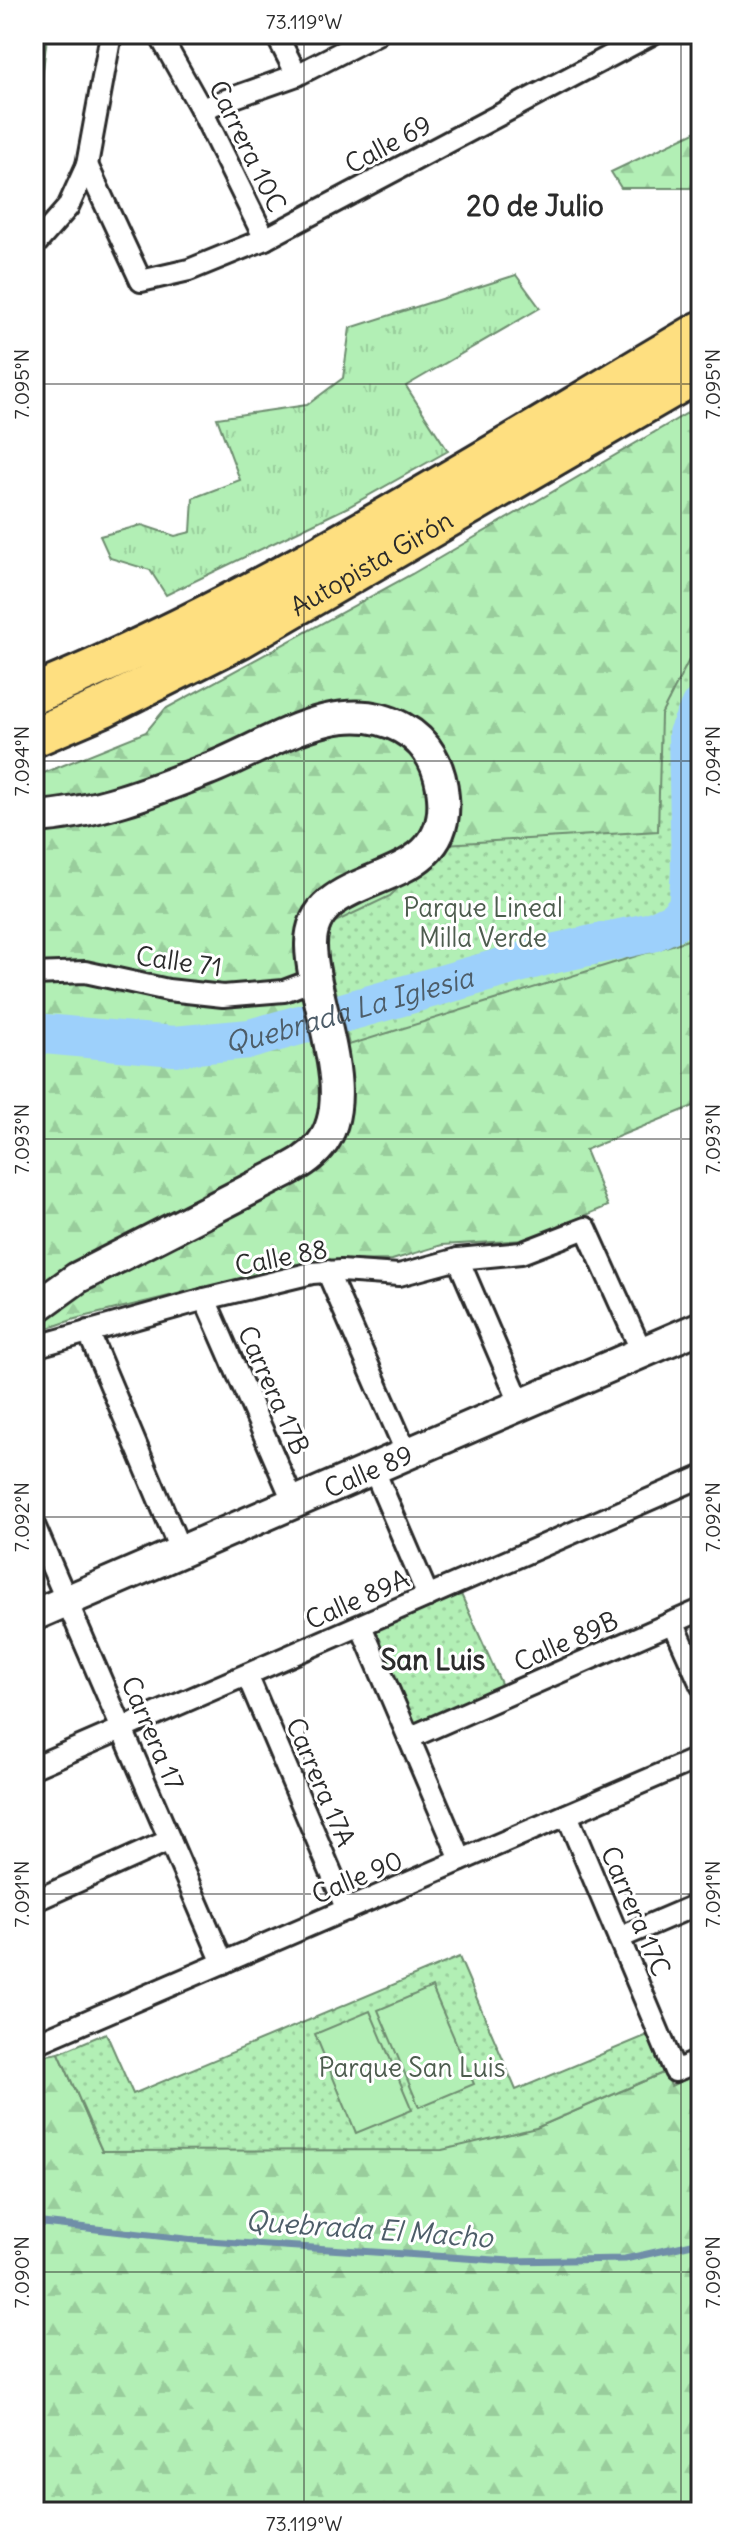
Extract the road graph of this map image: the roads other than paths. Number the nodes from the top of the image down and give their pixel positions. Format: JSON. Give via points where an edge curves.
{"nodes":[{"id":1,"x":111,"y":34,"type":"edge"},
{"id":2,"x":159,"y":34,"type":"edge"},
{"id":3,"x":276,"y":34,"type":"edge"},
{"id":4,"x":377,"y":34,"type":"edge"},
{"id":5,"x":652,"y":34,"type":"edge"},
{"id":6,"x":297,"y":75,"type":"junction"},
{"id":7,"x":201,"y":109,"type":"junction"},
{"id":8,"x":87,"y":165,"type":"junction"},
{"id":9,"x":265,"y":239,"type":"junction"},
{"id":10,"x":34,"y":246,"type":"edge"},
{"id":11,"x":701,"y":331,"type":"edge"},
{"id":12,"x":701,"y":371,"type":"edge"},
{"id":13,"x":34,"y":694,"type":"edge"},
{"id":14,"x":34,"y":737,"type":"edge"},
{"id":15,"x":34,"y":817,"type":"edge"},
{"id":16,"x":34,"y":974,"type":"edge"},
{"id":17,"x":318,"y":989,"type":"junction"},
{"id":18,"x":458,"y":1259,"type":"junction"},
{"id":19,"x":327,"y":1271,"type":"junction"},
{"id":20,"x":205,"y":1299,"type":"junction"},
{"id":21,"x":34,"y":1309,"type":"edge"},
{"id":22,"x":701,"y":1327,"type":"edge"},
{"id":23,"x":88,"y":1331,"type":"junction"},
{"id":24,"x":34,"y":1347,"type":"edge"},
{"id":25,"x":642,"y":1352,"type":"junction"},
{"id":26,"x":521,"y":1405,"type":"junction"},
{"id":27,"x":407,"y":1454,"type":"junction"},
{"id":28,"x":373,"y":1468,"type":"junction"},
{"id":29,"x":701,"y":1477,"type":"edge"},
{"id":30,"x":294,"y":1503,"type":"junction"},
{"id":31,"x":34,"y":1525,"type":"edge"},
{"id":32,"x":181,"y":1552,"type":"junction"},
{"id":33,"x":428,"y":1596,"type":"junction"},
{"id":34,"x":67,"y":1600,"type":"junction"},
{"id":35,"x":701,"y":1610,"type":"edge"},
{"id":36,"x":34,"y":1615,"type":"edge"},
{"id":37,"x":673,"y":1622,"type":"junction"},
{"id":38,"x":361,"y":1626,"type":"junction"},
{"id":39,"x":247,"y":1675,"type":"junction"},
{"id":40,"x":701,"y":1685,"type":"edge"},
{"id":41,"x":123,"y":1730,"type":"junction"},
{"id":42,"x":409,"y":1738,"type":"junction"},
{"id":43,"x":701,"y":1757,"type":"edge"},
{"id":44,"x":34,"y":1767,"type":"edge"},
{"id":45,"x":567,"y":1815,"type":"junction"},
{"id":46,"x":170,"y":1840,"type":"junction"},
{"id":47,"x":461,"y":1860,"type":"junction"},
{"id":48,"x":34,"y":1901,"type":"edge"},
{"id":49,"x":701,"y":1903,"type":"edge"},
{"id":50,"x":347,"y":1910,"type":"junction"},
{"id":51,"x":619,"y":1938,"type":"junction"},
{"id":52,"x":223,"y":1963,"type":"junction"},
{"id":53,"x":34,"y":2044,"type":"edge"},
{"id":54,"x":701,"y":2060,"type":"edge"}],
"edges":[{"from":1,"to":8,"type":"street"},
{"from":2,"to":7,"type":"street","name":"Carrera 10C"},
{"from":3,"to":6,"type":"street"},
{"from":4,"to":6,"type":"street"},
{"from":5,"to":9,"type":"street","name":"Calle 69"},
{"from":6,"to":7,"type":"street"},
{"from":7,"to":9,"type":"street","name":"Carrera 10C"},
{"from":8,"to":9,"type":"street","name":"Calle 69","via":[[141,281],[189,270]]},
{"from":8,"to":10,"type":"street","via":[[68,207]]},
{"from":11,"to":13,"type":"highway","name":"Autopista Girón","via":[[244,596]]},
{"from":12,"to":14,"type":"highway","name":"Autopista Girón","via":[[241,638]]},
{"from":15,"to":17,"type":"street","via":[[108,805],[345,716],[388,720],[413,734],[438,769],[444,815],[438,834],[420,858],[328,903],[310,942]]},
{"from":16,"to":17,"type":"street","name":"Calle 71","via":[[85,972],[223,996]]},
{"from":17,"to":21,"type":"street","via":[[335,1110],[326,1136],[308,1159],[77,1278]]},
{"from":18,"to":19,"type":"street","name":"Calle 88","via":[[399,1275]]},
{"from":18,"to":25,"type":"street","name":"Calle 88","via":[[521,1253],[586,1228]]},
{"from":18,"to":26,"type":"street"},
{"from":19,"to":20,"type":"street","name":"Calle 88"},
{"from":19,"to":27,"type":"street"},
{"from":20,"to":23,"type":"street","name":"Calle 88"},
{"from":20,"to":30,"type":"street","name":"Carrera 17B"},
{"from":22,"to":25,"type":"street","name":"Calle 89"},
{"from":23,"to":24,"type":"street","name":"Calle 88"},
{"from":23,"to":32,"type":"street"},
{"from":25,"to":26,"type":"street","name":"Calle 89"},
{"from":26,"to":27,"type":"street","name":"Calle 89"},
{"from":27,"to":28,"type":"street","name":"Calle 89"},
{"from":28,"to":30,"type":"street","name":"Calle 89"},
{"from":28,"to":33,"type":"street"},
{"from":29,"to":33,"type":"street","name":"Calle 89A"},
{"from":30,"to":32,"type":"street","name":"Calle 89"},
{"from":31,"to":34,"type":"street","name":"Carrera 17"},
{"from":32,"to":34,"type":"street","name":"Calle 89"},
{"from":33,"to":38,"type":"street","name":"Calle 89A"},
{"from":34,"to":36,"type":"street","name":"Calle 89"},
{"from":34,"to":41,"type":"street","name":"Carrera 17"},
{"from":35,"to":37,"type":"street","name":"Calle 89B"},
{"from":37,"to":40,"type":"street"},
{"from":37,"to":42,"type":"street","name":"Calle 89B"},
{"from":38,"to":39,"type":"street","name":"Calle 89A"},
{"from":38,"to":42,"type":"street"},
{"from":39,"to":41,"type":"street","name":"Calle 89A"},
{"from":39,"to":50,"type":"street","name":"Carrera 17A"},
{"from":41,"to":44,"type":"street","name":"Calle 89A"},
{"from":41,"to":46,"type":"street","name":"Carrera 17"},
{"from":42,"to":47,"type":"street"},
{"from":43,"to":45,"type":"street","name":"Calle 90"},
{"from":45,"to":47,"type":"street","name":"Calle 90"},
{"from":45,"to":51,"type":"street","name":"Carrera 17C"},
{"from":46,"to":48,"type":"street"},
{"from":46,"to":52,"type":"street","name":"Carrera 17"},
{"from":47,"to":50,"type":"street","name":"Calle 90"},
{"from":49,"to":51,"type":"street"},
{"from":50,"to":52,"type":"street","name":"Calle 90"},
{"from":51,"to":54,"type":"street","name":"Carrera 17C","via":[[675,2071]]},
{"from":52,"to":53,"type":"street","name":"Calle 90"}]}
